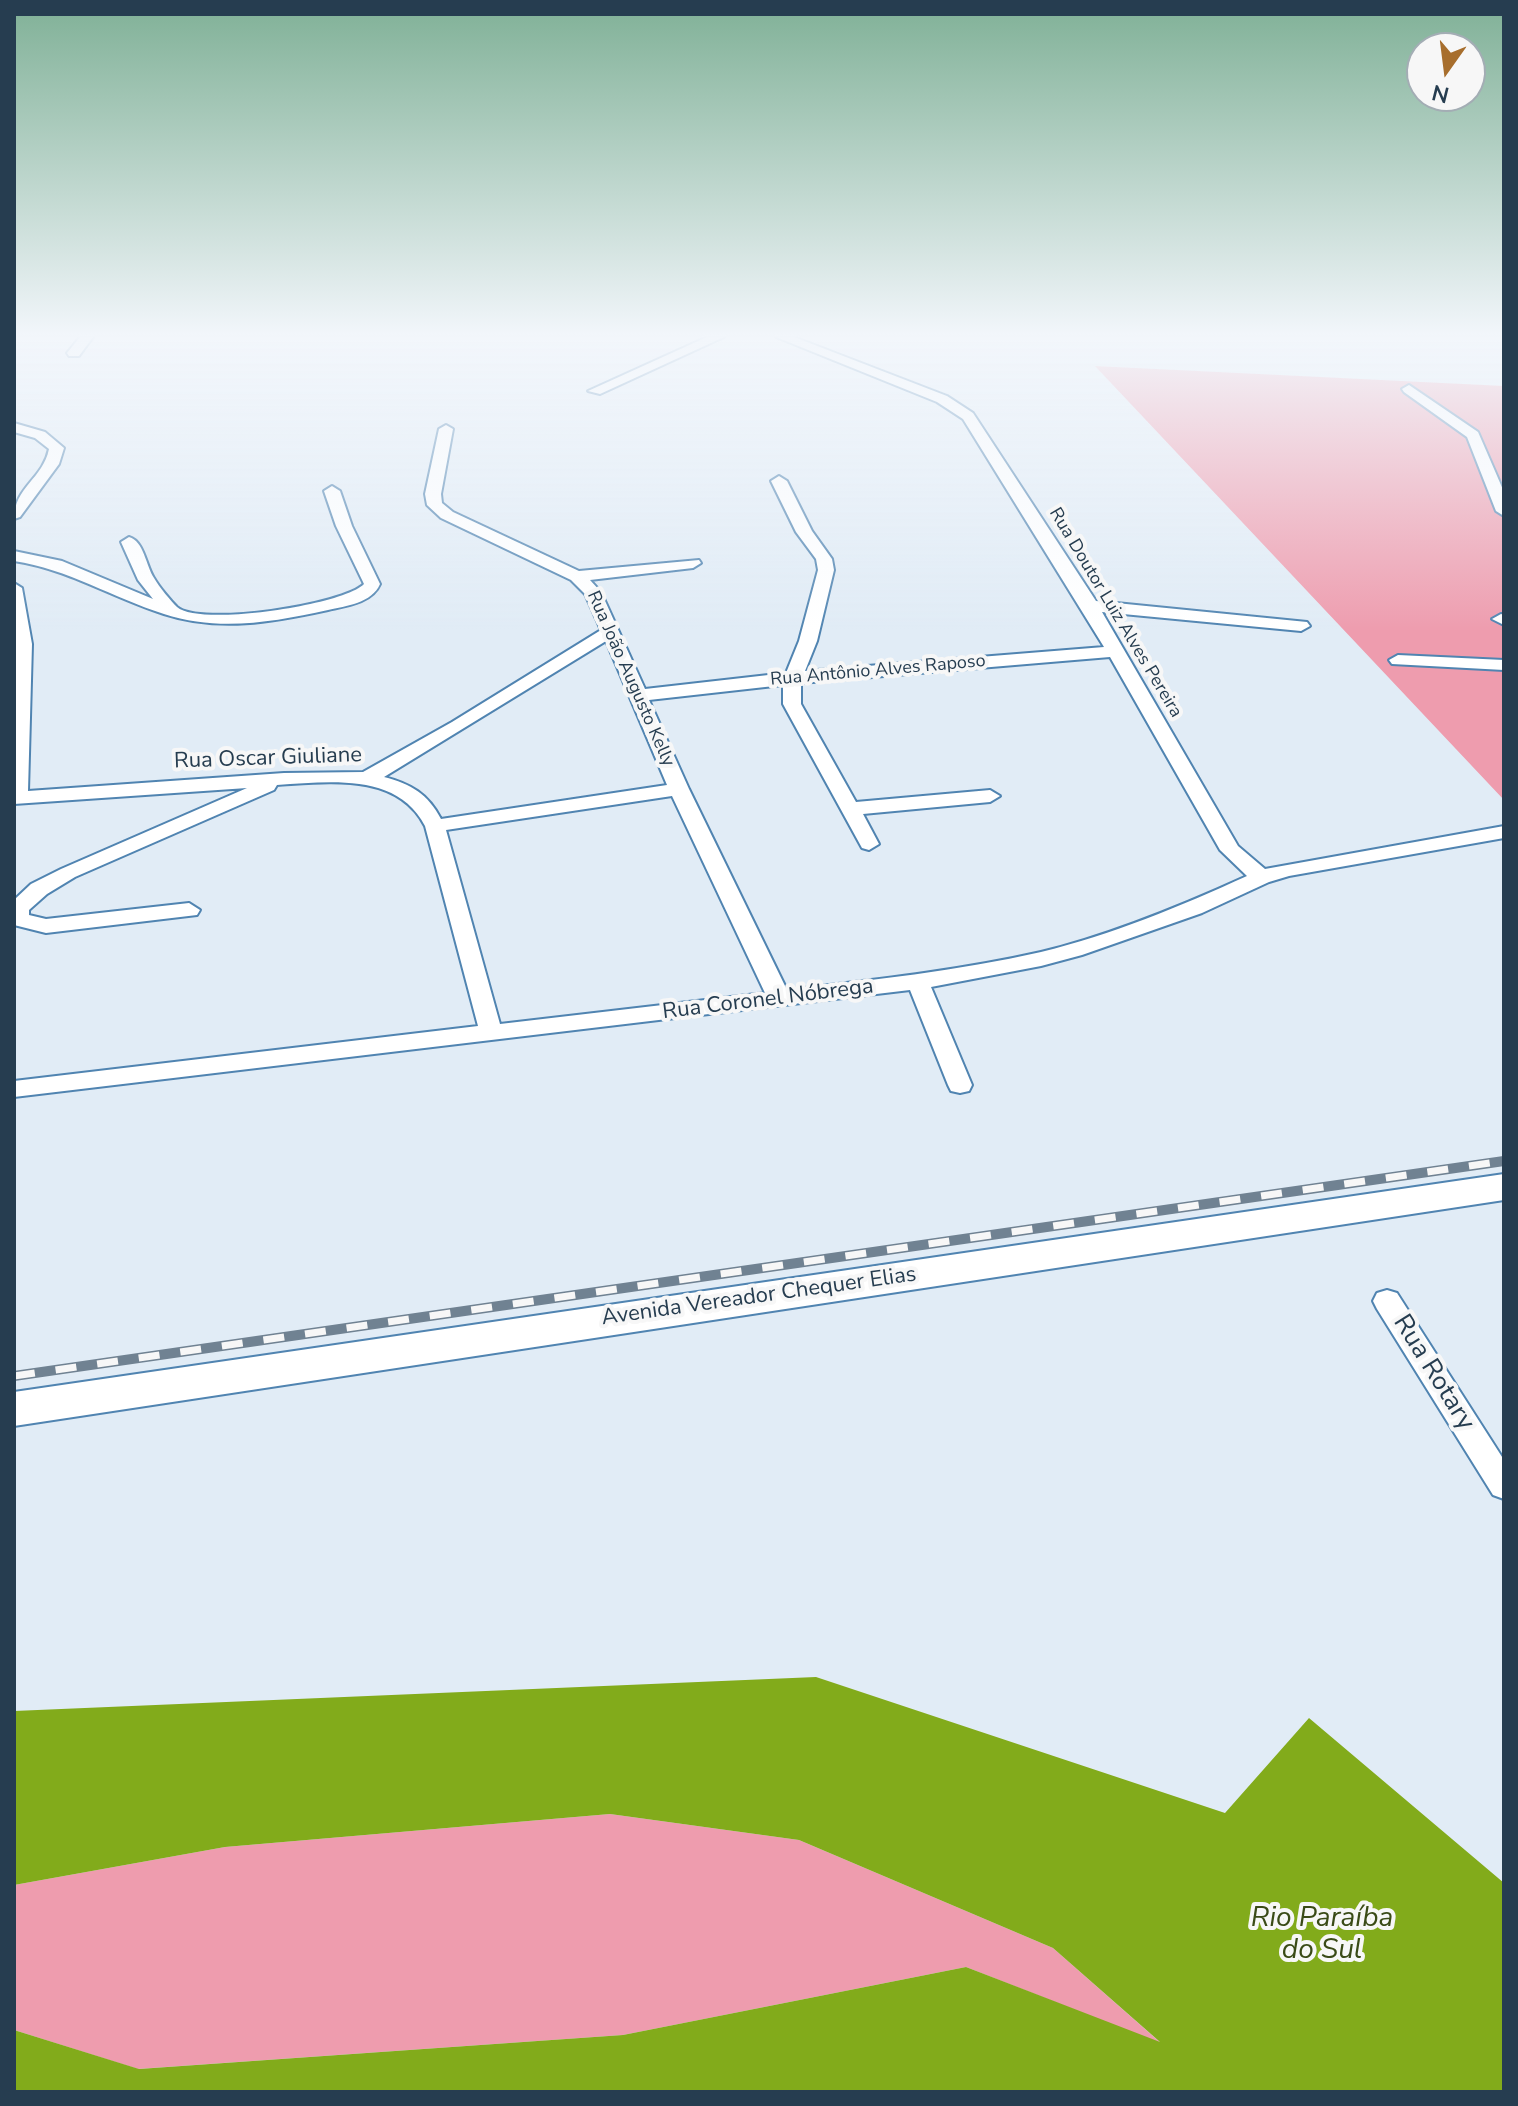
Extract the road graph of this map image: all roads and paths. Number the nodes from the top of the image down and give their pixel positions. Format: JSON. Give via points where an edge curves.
{"nodes":[{"id":1,"x":40,"y":435,"type":"edge"},
{"id":2,"x":445,"y":435,"type":"edge"},
{"id":3,"x":980,"y":435,"type":"edge"},
{"id":4,"x":1473,"y":435,"type":"edge"},
{"id":5,"x":779,"y":481,"type":"dead end"},
{"id":6,"x":332,"y":491,"type":"dead end"},
{"id":7,"x":1504,"y":511,"type":"edge"},
{"id":8,"x":14,"y":514,"type":"edge"},
{"id":9,"x":129,"y":542,"type":"dead end"},
{"id":10,"x":14,"y":556,"type":"edge"},
{"id":11,"x":693,"y":563,"type":"dead end"},
{"id":12,"x":577,"y":576,"type":"junction"},
{"id":13,"x":14,"y":588,"type":"edge"},
{"id":14,"x":1090,"y":606,"type":"junction"},
{"id":15,"x":172,"y":612,"type":"junction"},
{"id":16,"x":1301,"y":626,"type":"dead end"},
{"id":17,"x":609,"y":632,"type":"junction"},
{"id":18,"x":1116,"y":651,"type":"junction"},
{"id":19,"x":1398,"y":660,"type":"dead end"},
{"id":20,"x":1504,"y":665,"type":"edge"},
{"id":21,"x":793,"y":679,"type":"junction"},
{"id":22,"x":640,"y":695,"type":"junction"},
{"id":23,"x":367,"y":778,"type":"junction"},
{"id":24,"x":284,"y":779,"type":"junction"},
{"id":25,"x":679,"y":789,"type":"junction"},
{"id":26,"x":990,"y":796,"type":"dead end"},
{"id":27,"x":16,"y":798,"type":"edge"},
{"id":28,"x":848,"y":809,"type":"junction"},
{"id":29,"x":435,"y":826,"type":"junction"},
{"id":30,"x":1504,"y":832,"type":"edge"},
{"id":31,"x":869,"y":844,"type":"dead end"},
{"id":32,"x":1261,"y":877,"type":"junction"},
{"id":33,"x":189,"y":910,"type":"dead end"},
{"id":34,"x":918,"y":982,"type":"junction"},
{"id":35,"x":780,"y":999,"type":"junction"},
{"id":36,"x":491,"y":1032,"type":"junction"},
{"id":37,"x":960,"y":1085,"type":"dead end"},
{"id":38,"x":14,"y":1089,"type":"edge"},
{"id":39,"x":1504,"y":1187,"type":"edge"},
{"id":40,"x":1387,"y":1301,"type":"dead end"},
{"id":41,"x":14,"y":1409,"type":"edge"},
{"id":42,"x":1504,"y":1486,"type":"edge"}],
"edges":[{"from":1,"to":8,"type":"street","via":[[57,448],[57,458],[28,489]]},
{"from":2,"to":12,"type":"street","name":"Rua João Augusto Kelly","via":[[435,505]]},
{"from":3,"to":14,"type":"street","name":"Rua Doutor Luiz Alves Pereira"},
{"from":4,"to":7,"type":"street"},
{"from":5,"to":21,"type":"street","via":[[826,570]]},
{"from":6,"to":15,"type":"street","via":[[368,572],[370,589],[268,618]]},
{"from":9,"to":15,"type":"street","via":[[146,580]]},
{"from":10,"to":15,"type":"street","via":[[80,571]]},
{"from":11,"to":12,"type":"street"},
{"from":12,"to":17,"type":"street","name":"Rua João Augusto Kelly","via":[[593,592]]},
{"from":13,"to":27,"type":"street","via":[[23,644]]},
{"from":14,"to":16,"type":"street"},
{"from":14,"to":18,"type":"street","name":"Rua Doutor Luiz Alves Pereira"},
{"from":17,"to":22,"type":"street","name":"Rua João Augusto Kelly"},
{"from":17,"to":23,"type":"street","via":[[454,731]]},
{"from":18,"to":21,"type":"street","name":"Rua Antônio Alves Raposo"},
{"from":18,"to":32,"type":"street","name":"Rua Doutor Luiz Alves Pereira","via":[[1230,850]]},
{"from":19,"to":20,"type":"street"},
{"from":21,"to":22,"type":"street","name":"Rua Antônio Alves Raposo"},
{"from":21,"to":28,"type":"street","via":[[792,704]]},
{"from":22,"to":25,"type":"street","name":"Rua João Augusto Kelly"},
{"from":23,"to":24,"type":"street","name":"Rua Oscar Giuliane"},
{"from":23,"to":29,"type":"street","name":"Rua Oscar Giuliane","via":[[411,794]]},
{"from":24,"to":27,"type":"street","name":"Rua Oscar Giuliane"},
{"from":24,"to":33,"type":"street","via":[[68,873],[39,889],[18,908],[18,918],[46,926]]},
{"from":25,"to":29,"type":"street"},
{"from":25,"to":35,"type":"street","name":"Rua João Augusto Kelly"},
{"from":26,"to":28,"type":"street"},
{"from":28,"to":31,"type":"street"},
{"from":29,"to":36,"type":"street","name":"Rua Oscar Giuliane"},
{"from":30,"to":32,"type":"street","name":"Rua Coronel Nóbrega"},
{"from":32,"to":34,"type":"street","name":"Rua Coronel Nóbrega","via":[[1194,908],[1074,950]]},
{"from":34,"to":35,"type":"street","name":"Rua Coronel Nóbrega"},
{"from":34,"to":37,"type":"street"},
{"from":35,"to":36,"type":"street","name":"Rua Coronel Nóbrega"},
{"from":36,"to":38,"type":"street","name":"Rua Coronel Nóbrega"},
{"from":39,"to":41,"type":"main road","name":"Avenida Vereador Chequer Elias"},
{"from":40,"to":42,"type":"street","name":"Rua Rotary"}]}
